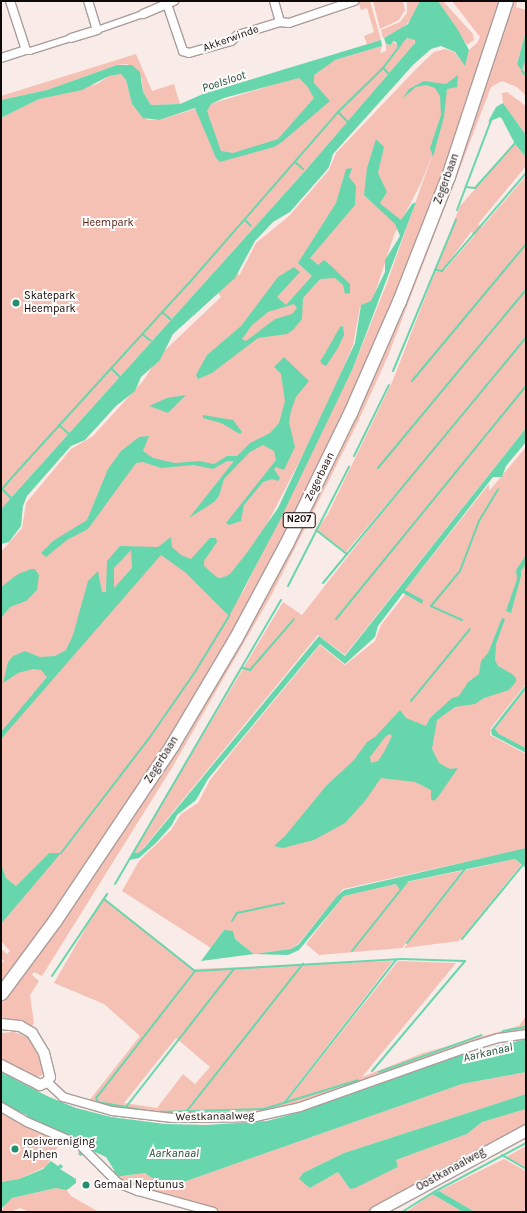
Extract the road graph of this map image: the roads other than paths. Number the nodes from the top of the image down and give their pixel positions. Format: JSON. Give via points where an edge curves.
{"nodes":[{"id":1,"x":10,"y":1,"type":"edge"},
{"id":2,"x":88,"y":1,"type":"edge"},
{"id":3,"x":274,"y":1,"type":"edge"},
{"id":4,"x":354,"y":1,"type":"edge"},
{"id":5,"x":506,"y":1,"type":"edge"},
{"id":6,"x":169,"y":2,"type":"edge"},
{"id":7,"x":143,"y":14,"type":"joint"},
{"id":8,"x":280,"y":22,"type":"junction"},
{"id":9,"x":97,"y":30,"type":"junction"},
{"id":10,"x":71,"y":38,"type":"joint"},
{"id":11,"x":26,"y":50,"type":"junction"},
{"id":12,"x":1,"y":58,"type":"edge"},
{"id":13,"x":1,"y":993,"type":"edge"},
{"id":14,"x":1,"y":1024,"type":"edge"},
{"id":15,"x":526,"y":1034,"type":"edge"},
{"id":16,"x":1,"y":1065,"type":"edge"},
{"id":17,"x":47,"y":1082,"type":"junction"},
{"id":18,"x":1,"y":1107,"type":"edge"},
{"id":19,"x":526,"y":1130,"type":"edge"},
{"id":20,"x":213,"y":1212,"type":"edge"},
{"id":21,"x":375,"y":1212,"type":"edge"}],
"edges":[{"from":1,"to":11,"type":"street"},
{"from":2,"to":9,"type":"street"},
{"from":3,"to":8,"type":"street"},
{"from":4,"to":8,"type":"street","name":"Akkerwinde","via":[[289,23]]},
{"from":5,"to":13,"type":"main road","name":"Zegerbaan","number":"N207","via":[[450,169],[399,301],[347,420],[286,544],[235,639],[172,745],[68,902]]},
{"from":6,"to":7,"type":"street"},
{"from":6,"to":8,"type":"street","name":"Akkerwinde","via":[[183,51],[189,53]]},
{"from":7,"to":9,"type":"street"},
{"from":9,"to":10,"type":"street"},
{"from":10,"to":11,"type":"street","via":[[30,52]]},
{"from":11,"to":12,"type":"street"},
{"from":14,"to":17,"type":"street","via":[[20,1026],[40,1043],[48,1064],[50,1076]]},
{"from":15,"to":17,"type":"street","name":"Westkanaalweg","via":[[492,1040],[300,1107],[255,1117],[173,1118],[112,1111],[63,1097]]},
{"from":16,"to":17,"type":"street","via":[[40,1085]]},
{"from":18,"to":20,"type":"street","via":[[86,1150],[118,1183]]},
{"from":19,"to":21,"type":"main road","name":"Oostkanaalweg"}]}
